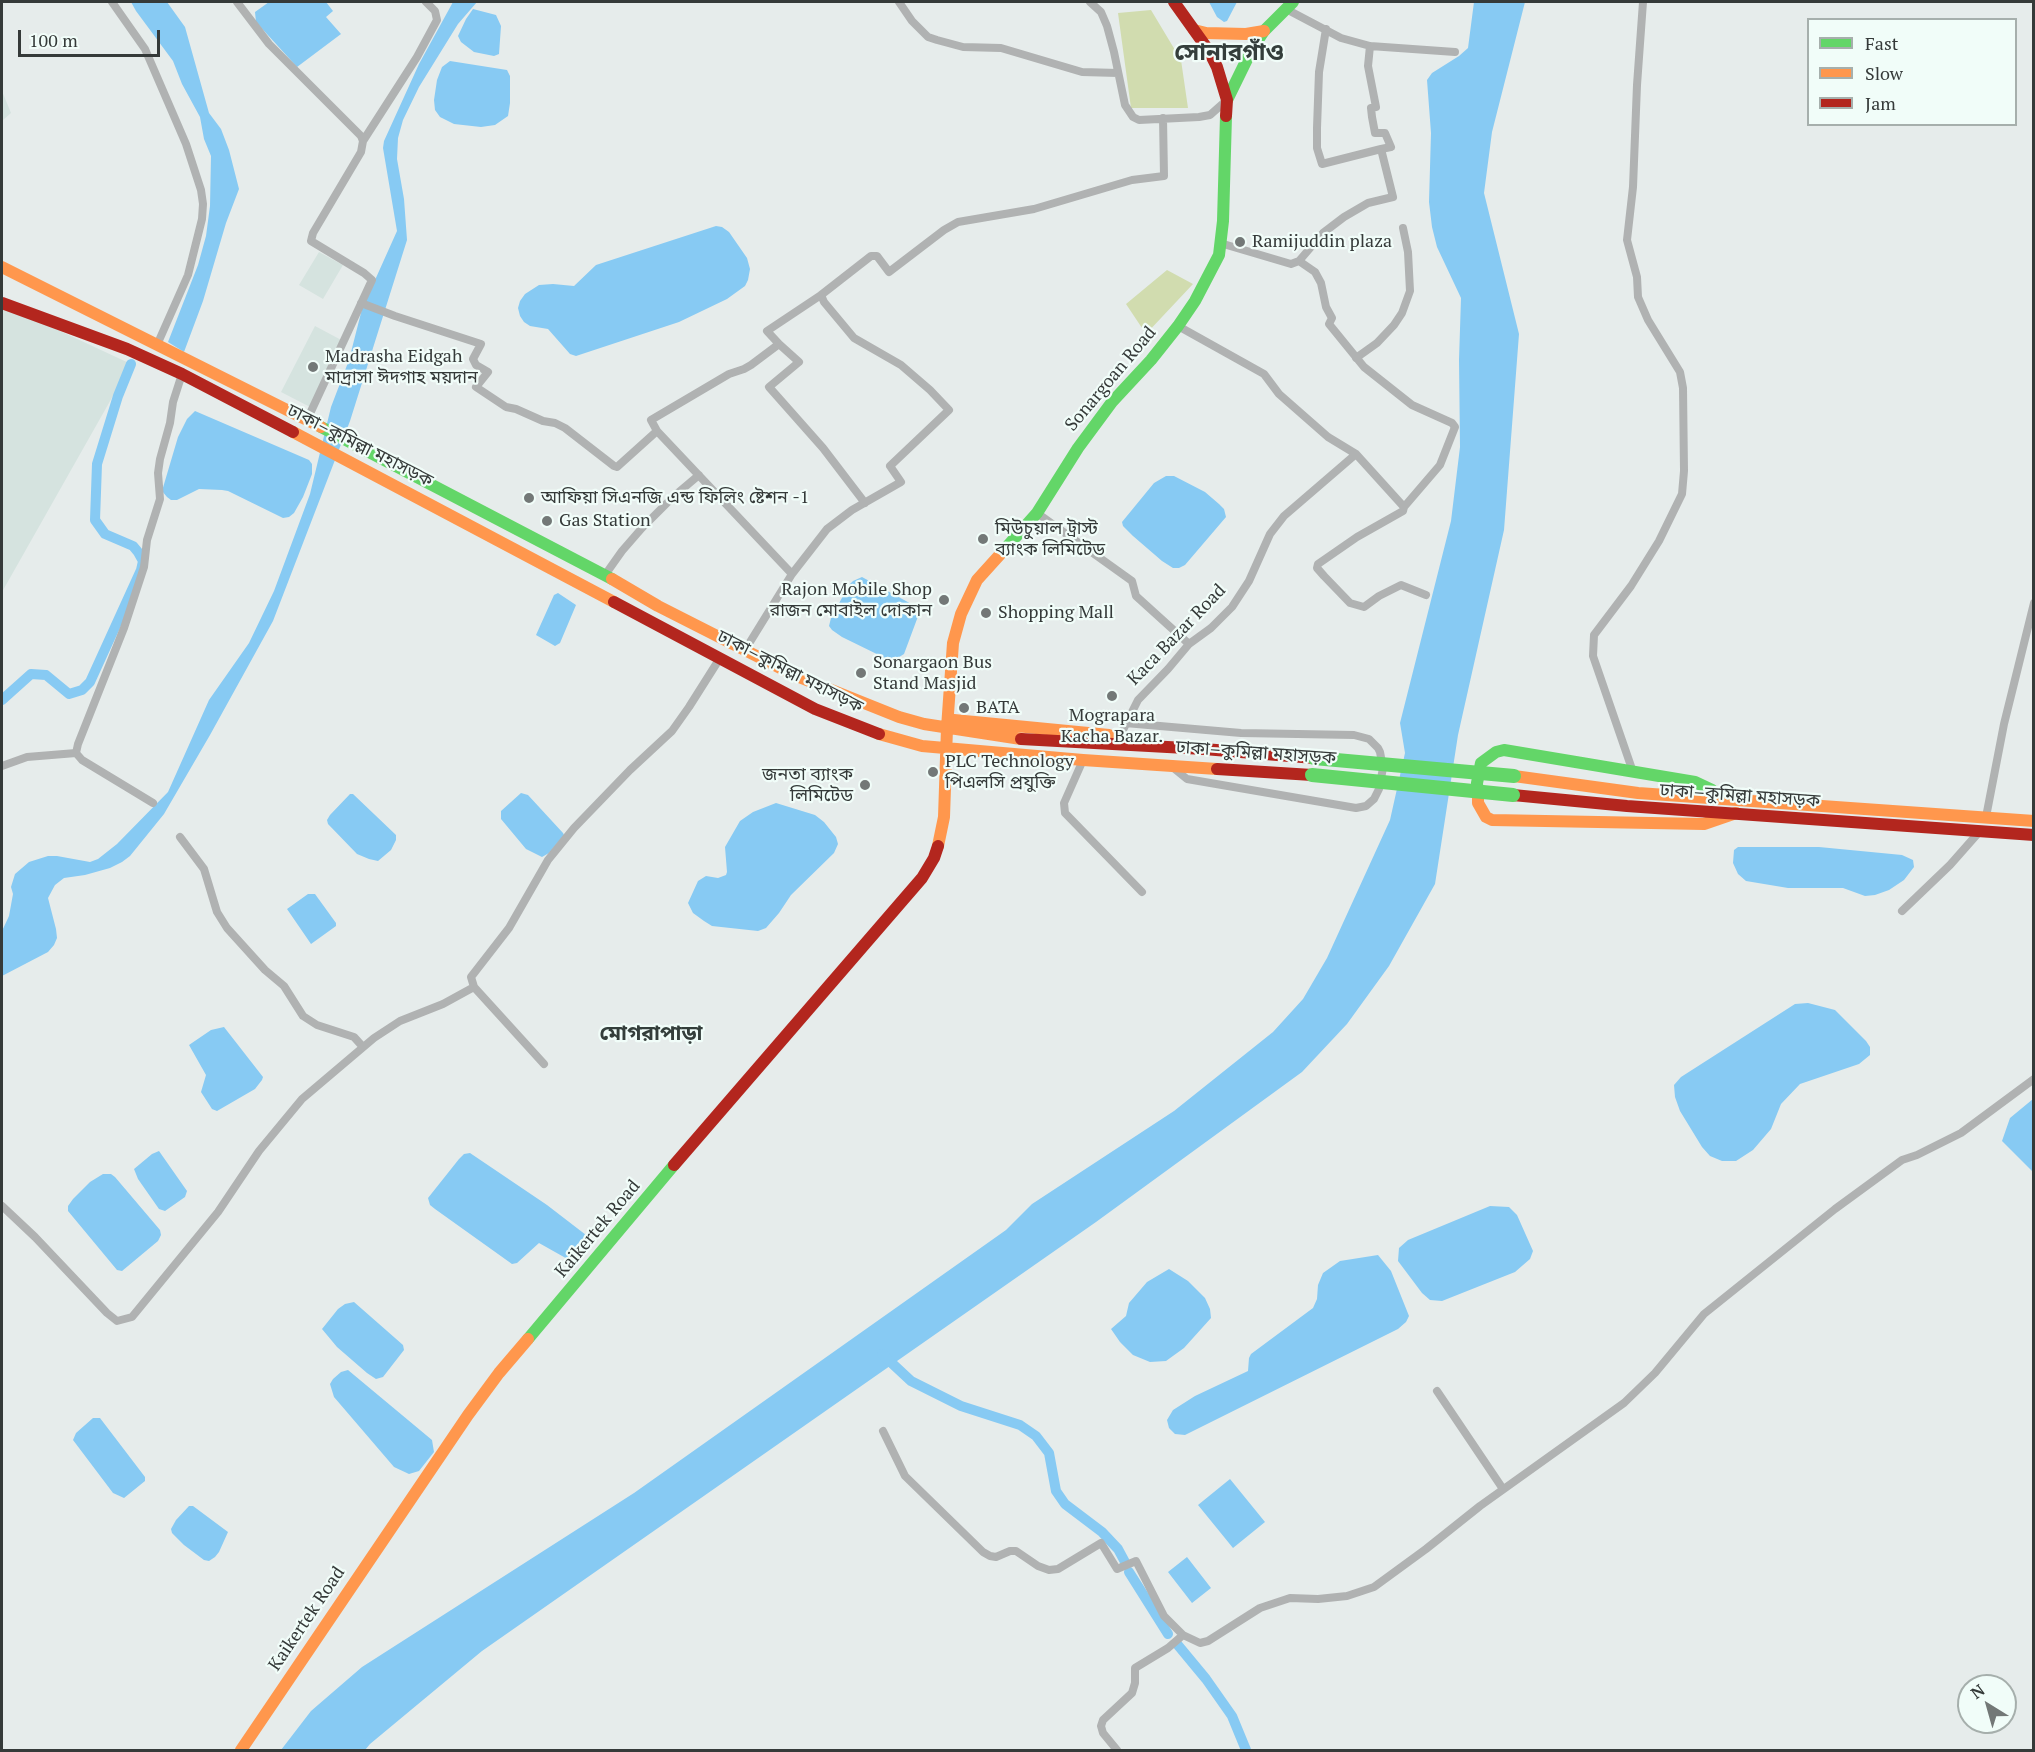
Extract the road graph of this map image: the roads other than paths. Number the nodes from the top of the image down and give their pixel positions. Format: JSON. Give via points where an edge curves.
{"nodes":[{"id":1,"x":112,"y":2,"type":"edge"},
{"id":2,"x":237,"y":2,"type":"edge"},
{"id":3,"x":426,"y":2,"type":"edge"},
{"id":4,"x":899,"y":2,"type":"edge"},
{"id":5,"x":1090,"y":2,"type":"edge"},
{"id":6,"x":1174,"y":2,"type":"edge"},
{"id":7,"x":1643,"y":2,"type":"edge"},
{"id":8,"x":1290,"y":5,"type":"edge"},
{"id":9,"x":1326,"y":29,"type":"junction"},
{"id":10,"x":1194,"y":30,"type":"junction"},
{"id":11,"x":1264,"y":32,"type":"junction"},
{"id":12,"x":1370,"y":46,"type":"junction"},
{"id":13,"x":1455,"y":52,"type":"dead end"},
{"id":14,"x":1118,"y":73,"type":"junction"},
{"id":15,"x":1227,"y":100,"type":"junction"},
{"id":16,"x":1163,"y":118,"type":"junction"},
{"id":17,"x":363,"y":141,"type":"junction"},
{"id":18,"x":1381,"y":149,"type":"junction"},
{"id":19,"x":1403,"y":228,"type":"dead end"},
{"id":20,"x":1220,"y":243,"type":"junction"},
{"id":21,"x":1299,"y":261,"type":"junction"},
{"id":22,"x":2,"y":267,"type":"edge"},
{"id":23,"x":821,"y":295,"type":"junction"},
{"id":24,"x":2,"y":303,"type":"edge"},
{"id":25,"x":361,"y":303,"type":"junction"},
{"id":26,"x":1178,"y":326,"type":"junction"},
{"id":27,"x":779,"y":344,"type":"junction"},
{"id":28,"x":157,"y":345,"type":"junction"},
{"id":29,"x":1356,"y":358,"type":"junction"},
{"id":30,"x":182,"y":375,"type":"junction"},
{"id":31,"x":313,"y":422,"type":"junction"},
{"id":32,"x":657,"y":431,"type":"junction"},
{"id":33,"x":1356,"y":454,"type":"junction"},
{"id":34,"x":699,"y":475,"type":"junction"},
{"id":35,"x":865,"y":502,"type":"junction"},
{"id":36,"x":1404,"y":507,"type":"junction"},
{"id":37,"x":1037,"y":513,"type":"junction"},
{"id":38,"x":792,"y":574,"type":"junction"},
{"id":39,"x":605,"y":575,"type":"junction"},
{"id":40,"x":622,"y":585,"type":"junction"},
{"id":41,"x":1425,"y":595,"type":"dead end"},
{"id":42,"x":2034,"y":603,"type":"edge"},
{"id":43,"x":750,"y":642,"type":"junction"},
{"id":44,"x":1189,"y":644,"type":"junction"},
{"id":45,"x":720,"y":658,"type":"junction"},
{"id":46,"x":948,"y":723,"type":"junction"},
{"id":47,"x":1122,"y":729,"type":"junction"},
{"id":48,"x":947,"y":749,"type":"junction"},
{"id":49,"x":1234,"y":752,"type":"junction"},
{"id":50,"x":76,"y":753,"type":"junction"},
{"id":51,"x":1083,"y":760,"type":"junction"},
{"id":52,"x":1170,"y":765,"type":"junction"},
{"id":53,"x":2,"y":766,"type":"edge"},
{"id":54,"x":1633,"y":772,"type":"junction"},
{"id":55,"x":1721,"y":798,"type":"junction"},
{"id":56,"x":153,"y":803,"type":"dead end"},
{"id":57,"x":1736,"y":813,"type":"junction"},
{"id":58,"x":1986,"y":817,"type":"junction"},
{"id":59,"x":2034,"y":821,"type":"edge"},
{"id":60,"x":1980,"y":831,"type":"junction"},
{"id":61,"x":2034,"y":835,"type":"edge"},
{"id":62,"x":180,"y":837,"type":"dead end"},
{"id":63,"x":1142,"y":892,"type":"dead end"},
{"id":64,"x":1902,"y":912,"type":"dead end"},
{"id":65,"x":474,"y":987,"type":"junction"},
{"id":66,"x":363,"y":1047,"type":"junction"},
{"id":67,"x":544,"y":1064,"type":"dead end"},
{"id":68,"x":2034,"y":1079,"type":"edge"},
{"id":69,"x":2,"y":1206,"type":"edge"},
{"id":70,"x":1437,"y":1391,"type":"dead end"},
{"id":71,"x":883,"y":1431,"type":"dead end"},
{"id":72,"x":1503,"y":1489,"type":"junction"},
{"id":73,"x":1183,"y":1635,"type":"junction"},
{"id":74,"x":241,"y":1750,"type":"edge"},
{"id":75,"x":1117,"y":1750,"type":"edge"}],
"edges":[{"from":1,"to":28,"type":"street","via":[[145,49],[186,144],[203,204],[188,275]]},
{"from":2,"to":17,"type":"street","via":[[269,44]]},
{"from":3,"to":17,"type":"street","via":[[437,20]]},
{"from":4,"to":14,"type":"street","via":[[928,37],[937,40],[1001,48],[1082,72]]},
{"from":5,"to":14,"type":"street","via":[[1101,12]]},
{"from":6,"to":10,"type":"main road","name":"Sonargoan Road"},
{"from":7,"to":54,"type":"street","via":[[1627,240],[1638,297],[1680,372],[1684,471],[1682,494],[1659,541],[1594,635],[1593,657]]},
{"from":8,"to":9,"type":"street"},
{"from":8,"to":11,"type":"main road","name":"Sonargoan Road"},
{"from":9,"to":12,"type":"street"},
{"from":9,"to":18,"type":"street","via":[[1319,72],[1317,128],[1322,164]]},
{"from":10,"to":11,"type":"main road"},
{"from":10,"to":15,"type":"main road","name":"Sonargoan Road","via":[[1217,67]]},
{"from":11,"to":15,"type":"main road","name":"Sonargoan Road"},
{"from":12,"to":13,"type":"street"},
{"from":12,"to":18,"type":"street","via":[[1368,66],[1376,107],[1371,108],[1375,133],[1385,133],[1391,147]]},
{"from":14,"to":16,"type":"street","via":[[1125,105],[1133,117]]},
{"from":15,"to":16,"type":"street","via":[[1210,115]]},
{"from":15,"to":20,"type":"main road","name":"Sonargoan Road"},
{"from":16,"to":23,"type":"street","via":[[1164,176],[1132,180],[1034,209],[958,222],[889,272],[877,256],[871,256]]},
{"from":17,"to":25,"type":"street","via":[[311,241],[372,278]]},
{"from":18,"to":21,"type":"street","via":[[1393,197],[1368,203],[1344,217],[1323,233]]},
{"from":19,"to":29,"type":"street","via":[[1410,291],[1394,325]]},
{"from":20,"to":21,"type":"street","via":[[1291,264]]},
{"from":20,"to":26,"type":"main road","name":"Sonargoan Road","via":[[1211,273]]},
{"from":21,"to":29,"type":"street","via":[[1315,272],[1332,318],[1329,324]]},
{"from":22,"to":28,"type":"main road","name":"ঢাকা–কুমিল্লা মহাসড়ক"},
{"from":23,"to":27,"type":"street","via":[[767,330]]},
{"from":23,"to":35,"type":"street","via":[[854,338],[901,365],[949,410],[890,466],[901,482]]},
{"from":24,"to":30,"type":"main road","name":"ঢাকা–কুমিল্লা মহাসড়ক","via":[[127,349]]},
{"from":25,"to":31,"type":"street"},
{"from":25,"to":32,"type":"street","via":[[481,344],[473,359],[488,372],[476,387],[506,407],[565,428],[614,466]]},
{"from":26,"to":33,"type":"street","via":[[1264,374],[1279,394],[1328,437]]},
{"from":26,"to":37,"type":"main road","name":"Sonargoan Road","via":[[1112,402]]},
{"from":27,"to":32,"type":"street","via":[[744,369],[651,420]]},
{"from":27,"to":35,"type":"street","via":[[799,362],[769,387]]},
{"from":28,"to":31,"type":"main road","name":"ঢাকা–কুমিল্লা মহাসড়ক"},
{"from":29,"to":36,"type":"street","via":[[1412,405],[1455,427],[1440,465]]},
{"from":30,"to":45,"type":"main road","name":"ঢাকা–কুমিল্লা মহাসড়ক"},
{"from":30,"to":50,"type":"street","via":[[160,459],[160,499],[147,540],[144,567]]},
{"from":31,"to":39,"type":"main road","name":"ঢাকা–কুমিল্লা মহাসড়ক"},
{"from":32,"to":34,"type":"street"},
{"from":33,"to":36,"type":"street"},
{"from":33,"to":44,"type":"street","name":"Kaca Bazar Road","via":[[1284,516],[1270,534],[1249,581],[1232,607]]},
{"from":34,"to":38,"type":"street"},
{"from":34,"to":39,"type":"street","via":[[642,528]]},
{"from":35,"to":38,"type":"street","via":[[827,529]]},
{"from":36,"to":41,"type":"street","via":[[1335,551],[1317,568],[1350,603],[1364,607],[1401,585]]},
{"from":37,"to":44,"type":"street","via":[[1132,581],[1136,596]]},
{"from":37,"to":46,"type":"main road","name":"Sonargoan Road","via":[[977,580],[961,614],[953,643]]},
{"from":38,"to":43,"type":"street"},
{"from":39,"to":40,"type":"main road","name":"ঢাকা–কুমিল্লা মহাসড়ক"},
{"from":40,"to":43,"type":"main road","via":[[655,594]]},
{"from":40,"to":46,"type":"main road","name":"ঢাকা–কুমিল্লা মহাসড়ক","via":[[794,675],[899,717]]},
{"from":42,"to":58,"type":"street"},
{"from":43,"to":46,"type":"main road","via":[[844,688]]},
{"from":44,"to":47,"type":"street","name":"Kaca Bazar Road","via":[[1138,700]]},
{"from":45,"to":48,"type":"main road","name":"ঢাকা–কুমিল্লা মহাসড়ক","via":[[845,723],[895,740]]},
{"from":45,"to":65,"type":"street","via":[[672,731],[582,820],[548,860],[509,928],[471,977]]},
{"from":46,"to":47,"type":"main road","via":[[1033,729]]},
{"from":46,"to":48,"type":"main road","name":"Kaikertek Road"},
{"from":46,"to":49,"type":"main road","name":"ঢাকা–কুমিল্লা মহাসড়ক","via":[[1007,738]]},
{"from":47,"to":49,"type":"main road"},
{"from":47,"to":52,"type":"street","via":[[1354,735],[1369,739],[1378,748],[1383,768],[1374,799],[1356,808],[1187,779]]},
{"from":48,"to":51,"type":"main road","name":"ঢাকা–কুমিল্লা মহাসড়ক"},
{"from":48,"to":74,"type":"main road","name":"Kaikertek Road","via":[[941,839],[922,878],[499,1373]]},
{"from":49,"to":55,"type":"main road","name":"ঢাকা–কুমিল্লা মহাসড়ক","bridge":true},
{"from":50,"to":53,"type":"street","via":[[27,757]]},
{"from":50,"to":56,"type":"street"},
{"from":51,"to":52,"type":"main road","name":"ঢাকা–কুমিল্লা মহাসড়ক"},
{"from":51,"to":63,"type":"street","via":[[1064,803],[1065,813]]},
{"from":52,"to":57,"type":"main road","name":"ঢাকা–কুমিল্লা মহাসড়ক","bridge":true},
{"from":54,"to":55,"type":"main road","via":[[1695,782]]},
{"from":54,"to":57,"type":"main road","via":[[1504,750],[1481,763],[1477,796],[1481,811],[1492,820],[1704,824]]},
{"from":55,"to":58,"type":"main road","name":"ঢাকা–কুমিল্লা মহাসড়ক"},
{"from":57,"to":60,"type":"main road","name":"ঢাকা–কুমিল্লা মহাসড়ক"},
{"from":58,"to":59,"type":"main road","name":"ঢাকা–কুমিল্লা মহাসড়ক"},
{"from":60,"to":61,"type":"main road","name":"ঢাকা–কুমিল্লা মহাসড়ক"},
{"from":60,"to":64,"type":"street"},
{"from":62,"to":66,"type":"street","via":[[204,869],[217,912],[227,928],[284,986],[303,1016],[354,1037]]},
{"from":65,"to":66,"type":"street","via":[[400,1021]]},
{"from":65,"to":67,"type":"street"},
{"from":66,"to":69,"type":"street","via":[[302,1099],[259,1151],[218,1212],[132,1317],[117,1321],[107,1313]]},
{"from":68,"to":72,"type":"street","via":[[1961,1132],[1902,1160],[1835,1209],[1704,1314],[1624,1403]]},
{"from":70,"to":72,"type":"street"},
{"from":71,"to":73,"type":"street","via":[[905,1476],[983,1552],[996,1557],[1016,1551],[1049,1570],[1058,1569],[1101,1543],[1117,1569],[1136,1561],[1164,1616]]},
{"from":72,"to":73,"type":"street","via":[[1374,1587],[1347,1596],[1290,1598],[1260,1608],[1208,1641],[1200,1643]]},
{"from":73,"to":75,"type":"street","via":[[1135,1668],[1132,1693],[1103,1720],[1103,1733]]}]}
